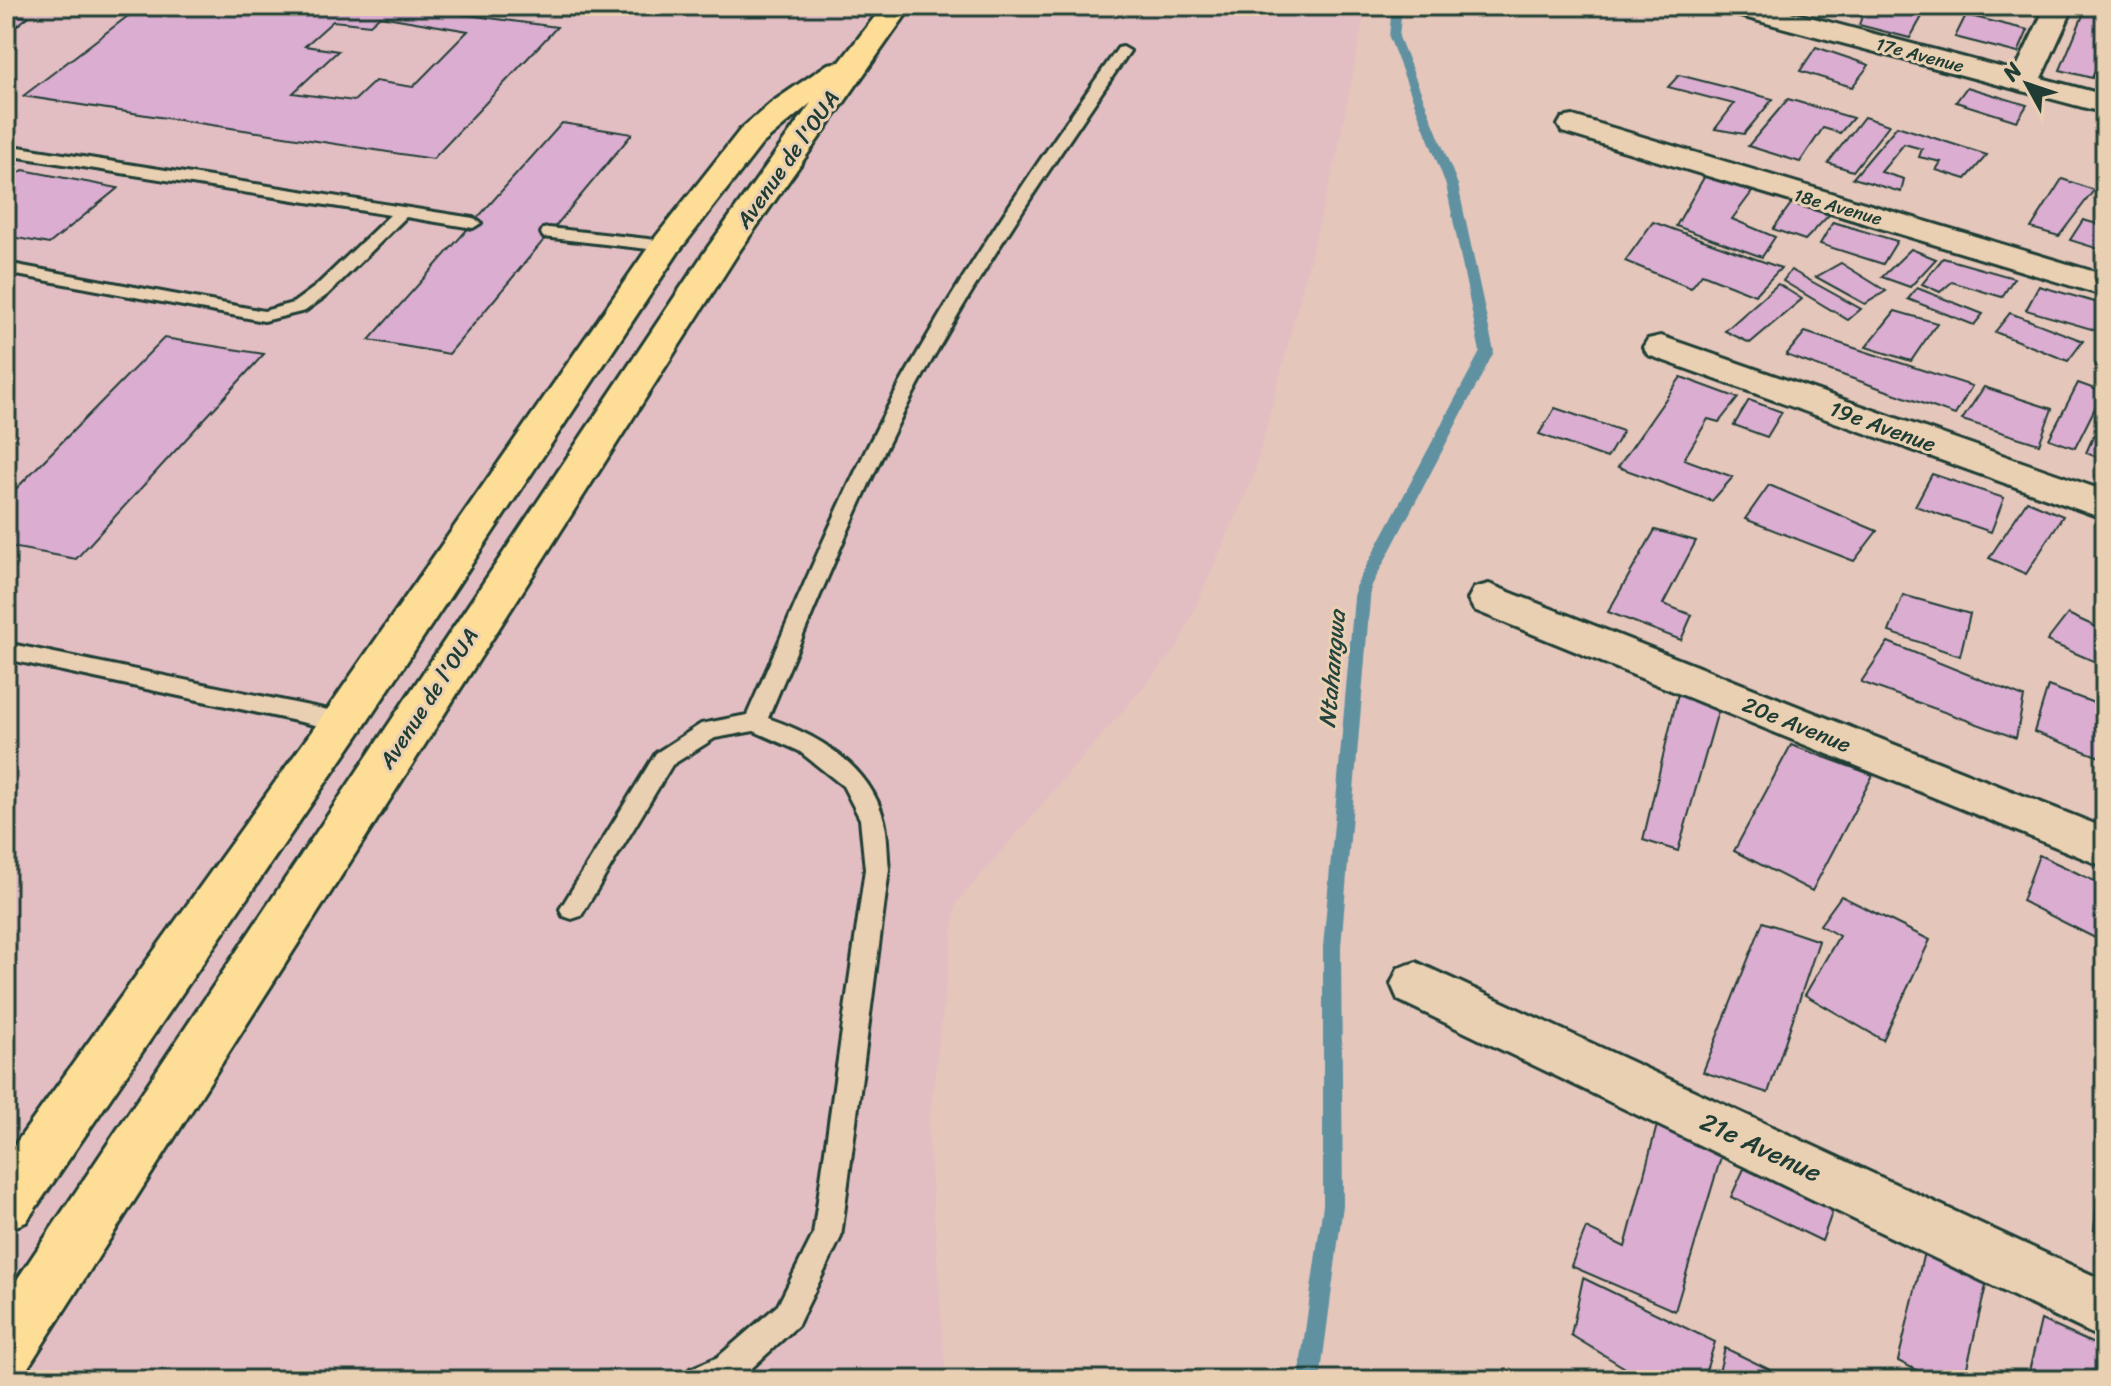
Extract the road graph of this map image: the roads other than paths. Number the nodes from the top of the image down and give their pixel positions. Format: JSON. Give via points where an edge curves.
{"nodes":[{"id":1,"x":898,"y":6,"type":"edge"},
{"id":2,"x":1735,"y":6,"type":"edge"},
{"id":3,"x":2060,"y":6,"type":"edge"},
{"id":4,"x":1123,"y":51,"type":"dead end"},
{"id":5,"x":860,"y":55,"type":"junction"},
{"id":6,"x":2024,"y":83,"type":"junction"},
{"id":7,"x":2105,"y":104,"type":"edge"},
{"id":8,"x":1573,"y":125,"type":"dead end"},
{"id":9,"x":6,"y":150,"type":"edge"},
{"id":10,"x":404,"y":210,"type":"junction"},
{"id":11,"x":473,"y":223,"type":"dead end"},
{"id":12,"x":549,"y":233,"type":"dead end"},
{"id":13,"x":666,"y":246,"type":"junction"},
{"id":14,"x":723,"y":250,"type":"junction"},
{"id":15,"x":6,"y":268,"type":"edge"},
{"id":16,"x":2105,"y":286,"type":"edge"},
{"id":17,"x":1661,"y":347,"type":"dead end"},
{"id":18,"x":2105,"y":505,"type":"edge"},
{"id":19,"x":1489,"y":599,"type":"dead end"},
{"id":20,"x":6,"y":651,"type":"edge"},
{"id":21,"x":343,"y":722,"type":"junction"},
{"id":22,"x":755,"y":722,"type":"junction"},
{"id":23,"x":2105,"y":848,"type":"edge"},
{"id":24,"x":572,"y":909,"type":"dead end"},
{"id":25,"x":1416,"y":984,"type":"dead end"},
{"id":26,"x":6,"y":1203,"type":"edge"},
{"id":27,"x":2105,"y":1311,"type":"edge"},
{"id":28,"x":6,"y":1348,"type":"edge"},
{"id":29,"x":701,"y":1380,"type":"edge"}],
"edges":[{"from":1,"to":5,"type":"main road","name":"Avenue de l'OUA"},
{"from":2,"to":6,"type":"street","name":"17e Avenue"},
{"from":3,"to":6,"type":"street"},
{"from":4,"to":22,"type":"lane","via":[[1028,187],[934,342],[882,437]]},
{"from":5,"to":13,"type":"main road","name":"Avenue de l'OUA","via":[[751,137]]},
{"from":5,"to":14,"type":"main road","name":"Avenue de l'OUA"},
{"from":6,"to":7,"type":"street","name":"17e Avenue"},
{"from":8,"to":16,"type":"street","name":"18e Avenue"},
{"from":9,"to":10,"type":"lane"},
{"from":10,"to":11,"type":"lane"},
{"from":10,"to":15,"type":"lane","via":[[321,291],[299,307],[264,316]]},
{"from":12,"to":13,"type":"lane"},
{"from":13,"to":14,"type":"main road"},
{"from":13,"to":21,"type":"main road","name":"Avenue de l'OUA"},
{"from":14,"to":28,"type":"main road","name":"Avenue de l'OUA"},
{"from":17,"to":18,"type":"street","name":"19e Avenue"},
{"from":19,"to":23,"type":"street","name":"20e Avenue"},
{"from":20,"to":21,"type":"lane"},
{"from":21,"to":26,"type":"main road","name":"Avenue de l'OUA"},
{"from":22,"to":24,"type":"lane","via":[[709,730],[664,759]]},
{"from":22,"to":29,"type":"lane","via":[[825,754],[849,777],[871,814],[877,869],[827,1237],[788,1315],[729,1368]]},
{"from":25,"to":27,"type":"street","name":"21e Avenue"}]}
